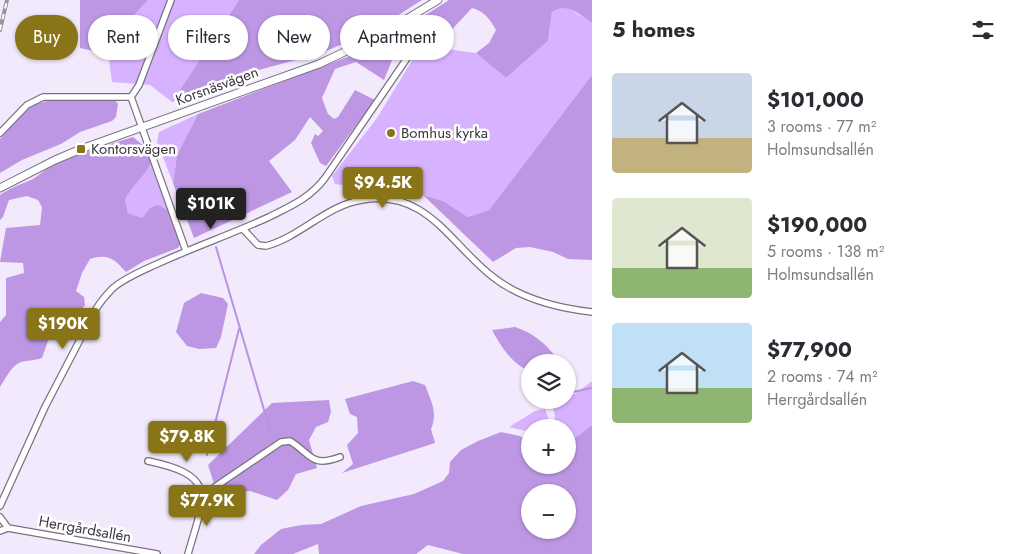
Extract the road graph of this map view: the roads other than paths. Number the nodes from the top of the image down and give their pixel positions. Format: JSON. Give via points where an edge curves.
{"nodes":[{"id":1,"x":171,"y":0,"type":"edge"},
{"id":2,"x":438,"y":0,"type":"edge"},
{"id":3,"x":406,"y":60,"type":"edge"},
{"id":4,"x":131,"y":97,"type":"junction"},
{"id":5,"x":142,"y":129,"type":"junction"},
{"id":6,"x":0,"y":133,"type":"edge"},
{"id":7,"x":0,"y":188,"type":"edge"},
{"id":8,"x":243,"y":229,"type":"junction"},
{"id":9,"x":186,"y":251,"type":"junction"},
{"id":10,"x":592,"y":312,"type":"edge"},
{"id":11,"x":340,"y":458,"type":"dead end"},
{"id":12,"x":148,"y":461,"type":"dead end"},
{"id":13,"x":203,"y":495,"type":"junction"},
{"id":14,"x":0,"y":506,"type":"edge"},
{"id":15,"x":0,"y":517,"type":"edge"},
{"id":16,"x":8,"y":528,"type":"junction"},
{"id":17,"x":0,"y":531,"type":"edge"},
{"id":18,"x":157,"y":554,"type":"edge"},
{"id":19,"x":188,"y":554,"type":"edge"}],
"edges":[{"from":1,"to":4,"type":"street","via":[[139,85]]},
{"from":2,"to":5,"type":"street","name":"Korsnäsvägen","via":[[345,53]]},
{"from":3,"to":8,"type":"street","via":[[318,187],[297,204]]},
{"from":4,"to":5,"type":"street"},
{"from":4,"to":6,"type":"street","via":[[42,98],[27,105]]},
{"from":5,"to":7,"type":"street","name":"Korsnäsvägen","via":[[55,160]]},
{"from":5,"to":9,"type":"street"},
{"from":8,"to":9,"type":"street"},
{"from":8,"to":10,"type":"street","via":[[258,245],[266,246],[350,202],[370,198],[400,201],[427,214],[482,268],[509,288],[553,305]]},
{"from":9,"to":14,"type":"street","via":[[119,284],[100,304],[45,407]]},
{"from":11,"to":13,"type":"street","via":[[315,461],[290,441],[281,442]]},
{"from":12,"to":13,"type":"street","via":[[194,479]]},
{"from":13,"to":19,"type":"street"},
{"from":15,"to":16,"type":"street"},
{"from":16,"to":17,"type":"street"},
{"from":16,"to":18,"type":"street","name":"Herrgårdsallén"}]}
